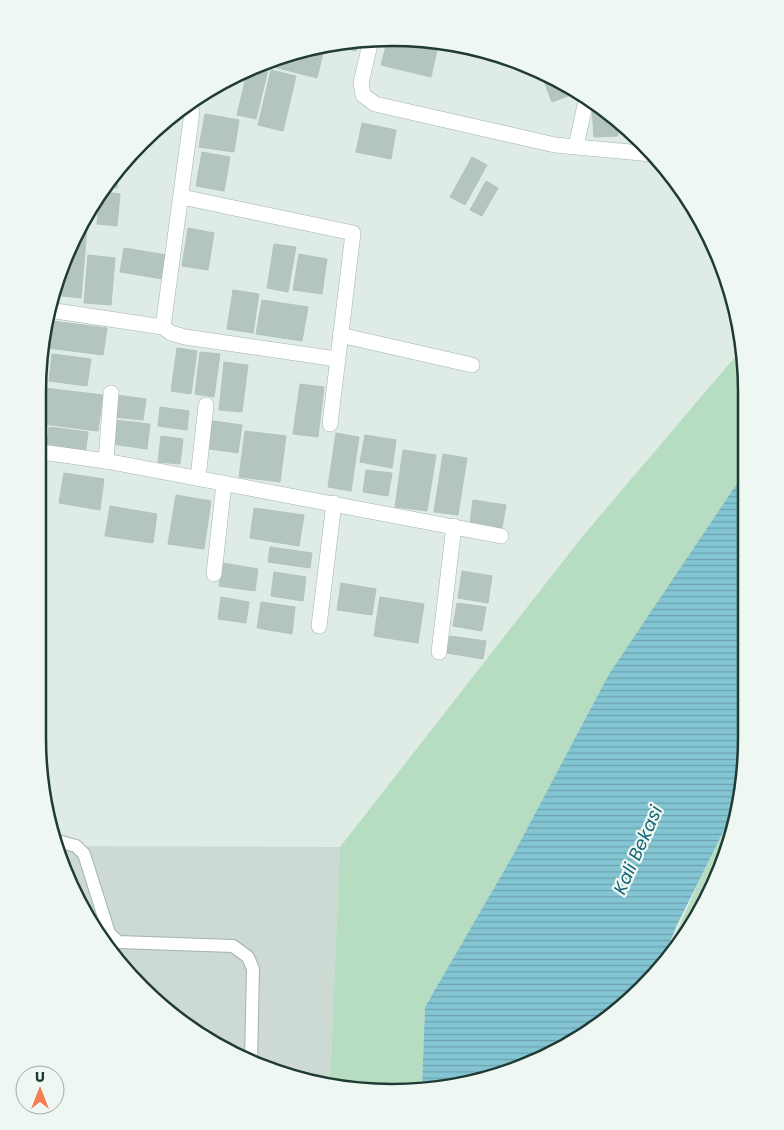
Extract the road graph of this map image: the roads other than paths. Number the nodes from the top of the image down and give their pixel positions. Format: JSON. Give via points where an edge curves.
{"nodes":[{"id":1,"x":370,"y":47,"type":"edge"},
{"id":2,"x":585,"y":106,"type":"edge"},
{"id":3,"x":192,"y":112,"type":"dead end"},
{"id":4,"x":576,"y":146,"type":"junction"},
{"id":5,"x":641,"y":153,"type":"edge"},
{"id":6,"x":182,"y":197,"type":"junction"},
{"id":7,"x":56,"y":311,"type":"edge"},
{"id":8,"x":163,"y":327,"type":"junction"},
{"id":9,"x":340,"y":335,"type":"junction"},
{"id":10,"x":337,"y":359,"type":"junction"},
{"id":11,"x":472,"y":365,"type":"dead end"},
{"id":12,"x":111,"y":393,"type":"dead end"},
{"id":13,"x":206,"y":405,"type":"dead end"},
{"id":14,"x":330,"y":424,"type":"dead end"},
{"id":15,"x":46,"y":453,"type":"edge"},
{"id":16,"x":106,"y":461,"type":"junction"},
{"id":17,"x":198,"y":478,"type":"junction"},
{"id":18,"x":224,"y":483,"type":"junction"},
{"id":19,"x":334,"y":503,"type":"junction"},
{"id":20,"x":454,"y":526,"type":"junction"},
{"id":21,"x":501,"y":536,"type":"dead end"},
{"id":22,"x":214,"y":574,"type":"dead end"},
{"id":23,"x":320,"y":626,"type":"dead end"},
{"id":24,"x":439,"y":652,"type":"dead end"},
{"id":25,"x":63,"y":842,"type":"edge"},
{"id":26,"x":251,"y":1053,"type":"edge"}],
"edges":[{"from":1,"to":4,"type":"street","via":[[362,89],[363,95],[375,104],[555,145]]},
{"from":2,"to":4,"type":"street"},
{"from":3,"to":6,"type":"street"},
{"from":4,"to":5,"type":"street"},
{"from":6,"to":8,"type":"street"},
{"from":6,"to":9,"type":"street","via":[[353,233]]},
{"from":7,"to":8,"type":"street"},
{"from":8,"to":10,"type":"street","via":[[171,334],[185,337]]},
{"from":9,"to":10,"type":"street"},
{"from":9,"to":11,"type":"street"},
{"from":10,"to":14,"type":"street"},
{"from":12,"to":16,"type":"street"},
{"from":13,"to":17,"type":"street"},
{"from":15,"to":16,"type":"street"},
{"from":16,"to":17,"type":"street"},
{"from":17,"to":18,"type":"street"},
{"from":18,"to":19,"type":"street"},
{"from":18,"to":22,"type":"street"},
{"from":19,"to":20,"type":"street"},
{"from":19,"to":23,"type":"street"},
{"from":20,"to":21,"type":"street"},
{"from":20,"to":24,"type":"street"},
{"from":25,"to":26,"type":"lane","via":[[76,846],[84,854],[109,933],[118,942],[233,946],[248,957],[253,969]]}]}
